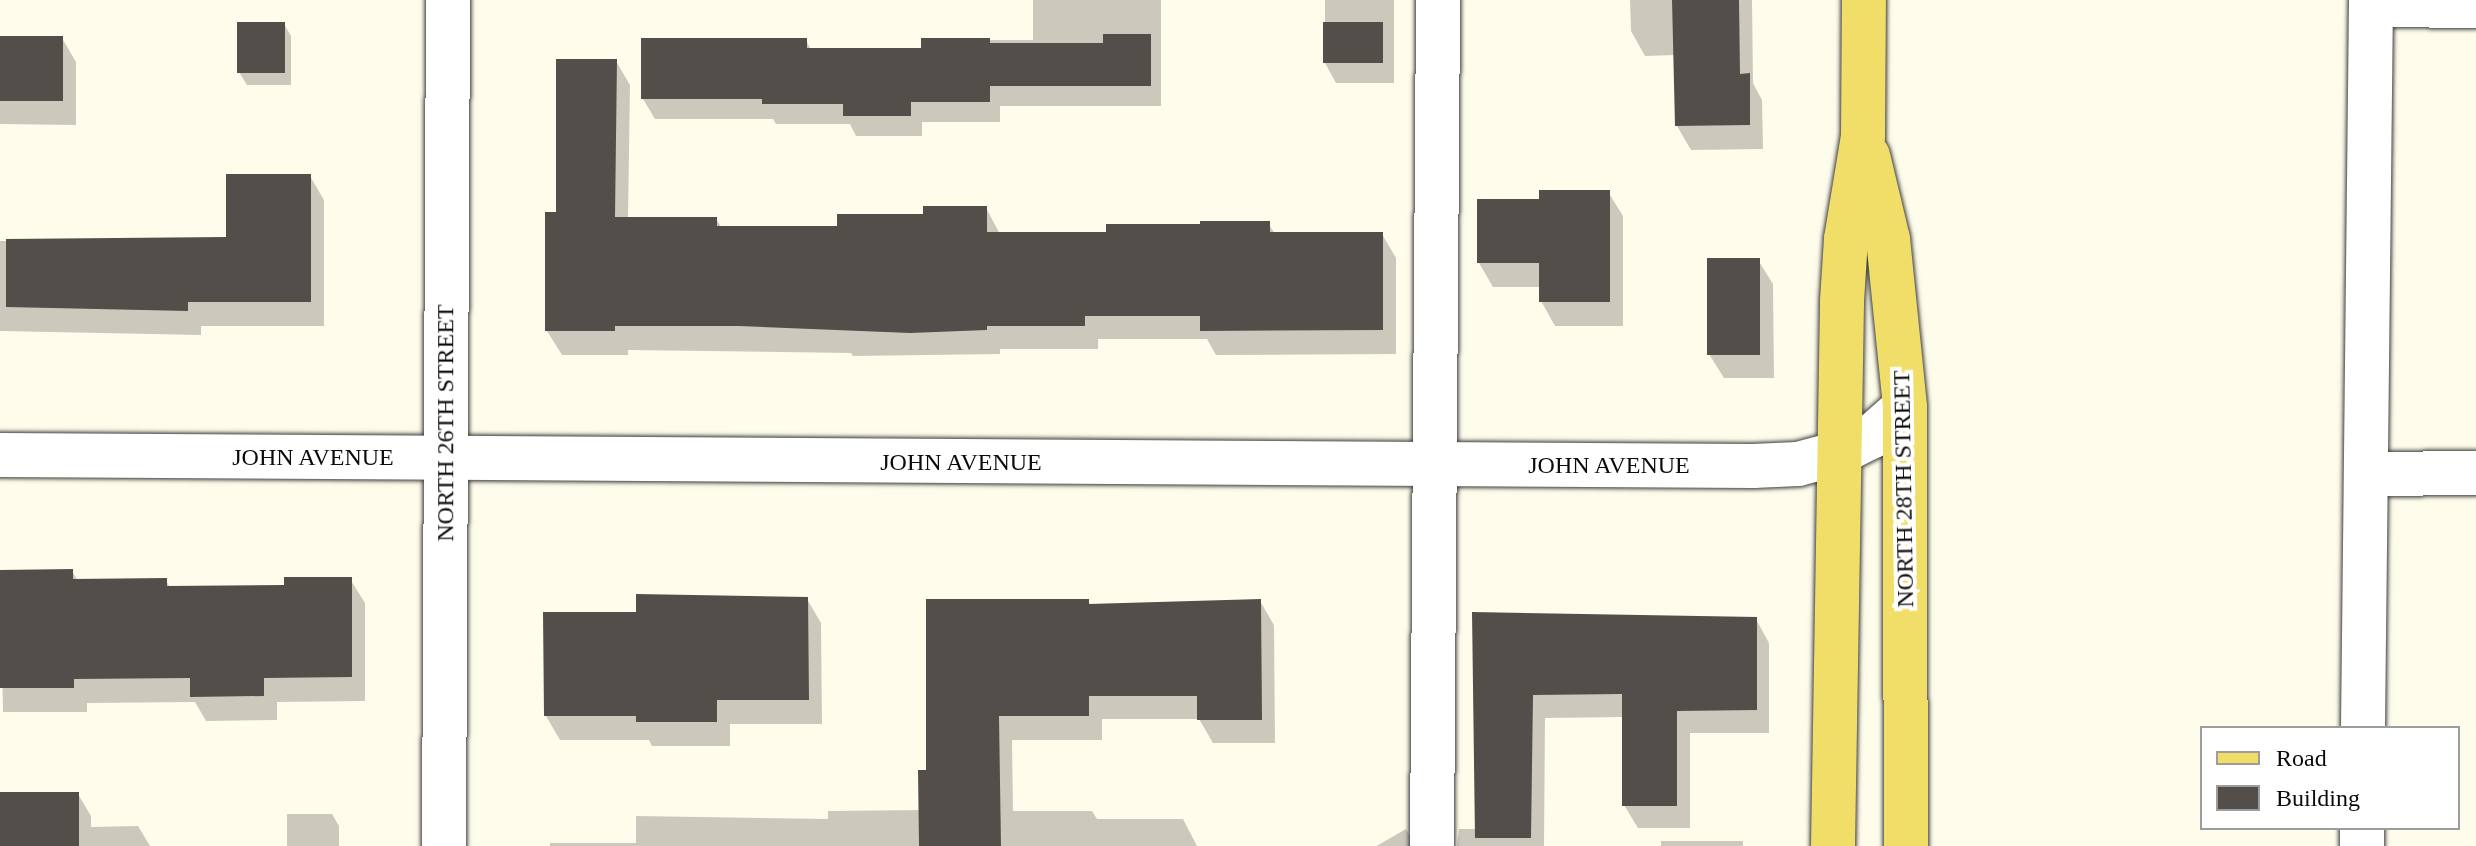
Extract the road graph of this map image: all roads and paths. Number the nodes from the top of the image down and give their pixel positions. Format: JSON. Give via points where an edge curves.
{"nodes":[{"id":1,"x":448,"y":0,"type":"edge"},
{"id":2,"x":1438,"y":0,"type":"edge"},
{"id":3,"x":1864,"y":0,"type":"edge"},
{"id":4,"x":2371,"y":3,"type":"edge"},
{"id":5,"x":2476,"y":6,"type":"edge"},
{"id":6,"x":1863,"y":136,"type":"junction"},
{"id":7,"x":1905,"y":407,"type":"junction"},
{"id":8,"x":1839,"y":453,"type":"junction"},
{"id":9,"x":0,"y":455,"type":"edge"},
{"id":10,"x":446,"y":459,"type":"junction"},
{"id":11,"x":1432,"y":466,"type":"junction"},
{"id":12,"x":2476,"y":473,"type":"edge"},
{"id":13,"x":2366,"y":474,"type":"junction"},
{"id":14,"x":2363,"y":726,"type":"edge"},
{"id":15,"x":444,"y":846,"type":"edge"},
{"id":16,"x":1432,"y":846,"type":"edge"},
{"id":17,"x":1833,"y":846,"type":"edge"},
{"id":18,"x":1906,"y":846,"type":"edge"}],
"edges":[{"from":1,"to":10,"type":"street","name":"NORTH 26TH STREET"},
{"from":2,"to":11,"type":"street"},
{"from":3,"to":6,"type":"main road","name":"NORTH 28TH STREET"},
{"from":4,"to":5,"type":"street"},
{"from":4,"to":13,"type":"street"},
{"from":6,"to":7,"type":"main road","name":"NORTH 28TH STREET","via":[[1888,239]]},
{"from":6,"to":8,"type":"main road","name":"NORTH 28TH STREET","via":[[1846,239]]},
{"from":7,"to":8,"type":"street","name":"JOHN AVENUE","via":[[1871,437]]},
{"from":7,"to":18,"type":"main road","name":"NORTH 28TH STREET"},
{"from":8,"to":11,"type":"street","name":"JOHN AVENUE","via":[[1798,464],[1753,466]]},
{"from":8,"to":17,"type":"main road","name":"NORTH 28TH STREET"},
{"from":9,"to":10,"type":"street","name":"JOHN AVENUE"},
{"from":10,"to":11,"type":"street","name":"JOHN AVENUE"},
{"from":10,"to":15,"type":"street","name":"NORTH 26TH STREET"},
{"from":11,"to":16,"type":"street"},
{"from":12,"to":13,"type":"street"},
{"from":13,"to":14,"type":"street"}]}
